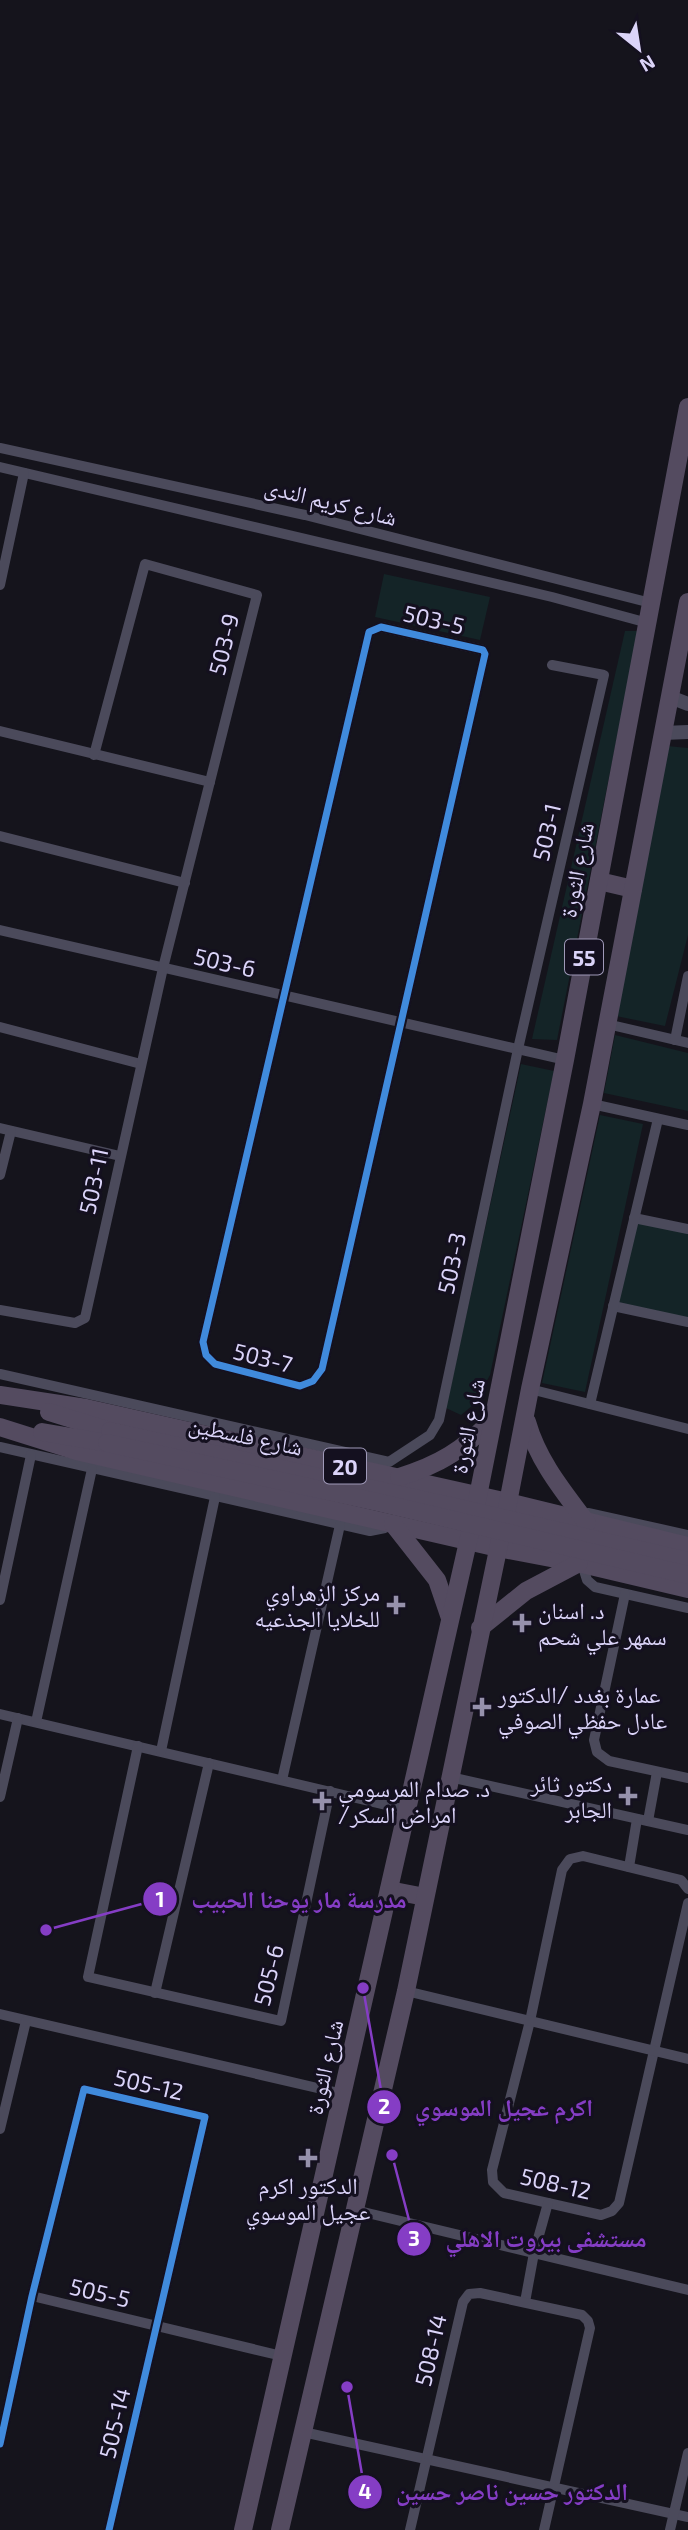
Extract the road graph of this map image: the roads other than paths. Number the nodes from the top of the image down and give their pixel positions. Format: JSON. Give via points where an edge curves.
{"nodes":[{"id":1,"x":688,"y":407,"type":"edge"},
{"id":2,"x":0,"y":448,"type":"edge"},
{"id":3,"x":0,"y":467,"type":"edge"},
{"id":4,"x":24,"y":473,"type":"junction"},
{"id":5,"x":305,"y":515,"type":"junction"},
{"id":6,"x":6,"y":535,"type":"edge"},
{"id":7,"x":298,"y":539,"type":"junction"},
{"id":8,"x":0,"y":585,"type":"edge"},
{"id":9,"x":688,"y":602,"type":"edge"},
{"id":10,"x":651,"y":603,"type":"junction"},
{"id":11,"x":648,"y":623,"type":"junction"},
{"id":12,"x":552,"y":665,"type":"dead end"},
{"id":13,"x":670,"y":697,"type":"junction"},
{"id":14,"x":688,"y":704,"type":"edge"},
{"id":15,"x":0,"y":731,"type":"edge"},
{"id":16,"x":688,"y":732,"type":"edge"},
{"id":17,"x":663,"y":733,"type":"junction"},
{"id":18,"x":94,"y":755,"type":"junction"},
{"id":19,"x":210,"y":782,"type":"junction"},
{"id":20,"x":0,"y":836,"type":"edge"},
{"id":21,"x":599,"y":881,"type":"junction"},
{"id":22,"x":184,"y":884,"type":"junction"},
{"id":23,"x":634,"y":889,"type":"junction"},
{"id":24,"x":0,"y":930,"type":"edge"},
{"id":25,"x":163,"y":968,"type":"junction"},
{"id":26,"x":688,"y":976,"type":"edge"},
{"id":27,"x":284,"y":995,"type":"junction"},
{"id":28,"x":400,"y":1022,"type":"junction"},
{"id":29,"x":607,"y":1024,"type":"junction"},
{"id":30,"x":0,"y":1027,"type":"edge"},
{"id":31,"x":674,"y":1040,"type":"junction"},
{"id":32,"x":688,"y":1043,"type":"edge"},
{"id":33,"x":518,"y":1049,"type":"junction"},
{"id":34,"x":565,"y":1060,"type":"junction"},
{"id":35,"x":141,"y":1064,"type":"junction"},
{"id":36,"x":592,"y":1104,"type":"junction"},
{"id":37,"x":658,"y":1119,"type":"junction"},
{"id":38,"x":688,"y":1125,"type":"edge"},
{"id":39,"x":5,"y":1129,"type":"edge"},
{"id":40,"x":120,"y":1156,"type":"junction"},
{"id":41,"x":0,"y":1175,"type":"edge"},
{"id":42,"x":634,"y":1218,"type":"junction"},
{"id":43,"x":688,"y":1229,"type":"edge"},
{"id":44,"x":613,"y":1306,"type":"junction"},
{"id":45,"x":0,"y":1310,"type":"edge"},
{"id":46,"x":688,"y":1322,"type":"edge"},
{"id":47,"x":0,"y":1374,"type":"edge"},
{"id":48,"x":530,"y":1389,"type":"junction"},
{"id":49,"x":0,"y":1396,"type":"edge"},
{"id":50,"x":590,"y":1404,"type":"junction"},
{"id":51,"x":525,"y":1418,"type":"junction"},
{"id":52,"x":492,"y":1420,"type":"junction"},
{"id":53,"x":0,"y":1427,"type":"edge"},
{"id":54,"x":688,"y":1429,"type":"edge"},
{"id":55,"x":108,"y":1437,"type":"junction"},
{"id":56,"x":0,"y":1447,"type":"edge"},
{"id":57,"x":31,"y":1455,"type":"junction"},
{"id":58,"x":92,"y":1469,"type":"junction"},
{"id":59,"x":392,"y":1470,"type":"junction"},
{"id":60,"x":215,"y":1497,"type":"junction"},
{"id":61,"x":477,"y":1501,"type":"junction"},
{"id":62,"x":507,"y":1508,"type":"junction"},
{"id":63,"x":582,"y":1517,"type":"junction"},
{"id":64,"x":393,"y":1524,"type":"junction"},
{"id":65,"x":340,"y":1525,"type":"junction"},
{"id":66,"x":688,"y":1535,"type":"edge"},
{"id":67,"x":470,"y":1537,"type":"junction"},
{"id":68,"x":499,"y":1544,"type":"junction"},
{"id":69,"x":688,"y":1546,"type":"edge"},
{"id":70,"x":688,"y":1561,"type":"edge"},
{"id":71,"x":581,"y":1564,"type":"junction"},
{"id":72,"x":688,"y":1575,"type":"edge"},
{"id":73,"x":688,"y":1589,"type":"edge"},
{"id":74,"x":625,"y":1594,"type":"junction"},
{"id":75,"x":0,"y":1600,"type":"edge"},
{"id":76,"x":688,"y":1608,"type":"edge"},
{"id":77,"x":450,"y":1620,"type":"junction"},
{"id":78,"x":480,"y":1628,"type":"junction"},
{"id":79,"x":0,"y":1714,"type":"edge"},
{"id":80,"x":18,"y":1718,"type":"junction"},
{"id":81,"x":36,"y":1722,"type":"junction"},
{"id":82,"x":138,"y":1746,"type":"junction"},
{"id":83,"x":161,"y":1751,"type":"junction"},
{"id":84,"x":209,"y":1763,"type":"junction"},
{"id":85,"x":657,"y":1772,"type":"junction"},
{"id":86,"x":450,"y":1777,"type":"junction"},
{"id":87,"x":688,"y":1777,"type":"edge"},
{"id":88,"x":282,"y":1780,"type":"junction"},
{"id":89,"x":330,"y":1791,"type":"junction"},
{"id":90,"x":0,"y":1797,"type":"edge"},
{"id":91,"x":407,"y":1810,"type":"junction"},
{"id":92,"x":642,"y":1820,"type":"junction"},
{"id":93,"x":688,"y":1830,"type":"edge"},
{"id":94,"x":629,"y":1867,"type":"junction"},
{"id":95,"x":688,"y":1889,"type":"edge"},
{"id":96,"x":389,"y":1890,"type":"junction"},
{"id":97,"x":425,"y":1897,"type":"junction"},
{"id":98,"x":688,"y":1903,"type":"edge"},
{"id":99,"x":406,"y":1991,"type":"junction"},
{"id":100,"x":155,"y":1993,"type":"junction"},
{"id":101,"x":0,"y":2014,"type":"edge"},
{"id":102,"x":26,"y":2021,"type":"junction"},
{"id":103,"x":530,"y":2021,"type":"junction"},
{"id":104,"x":654,"y":2051,"type":"junction"},
{"id":105,"x":688,"y":2059,"type":"edge"},
{"id":106,"x":343,"y":2094,"type":"junction"},
{"id":107,"x":0,"y":2129,"type":"edge"},
{"id":108,"x":548,"y":2203,"type":"junction"},
{"id":109,"x":355,"y":2210,"type":"junction"},
{"id":110,"x":534,"y":2253,"type":"junction"},
{"id":111,"x":688,"y":2290,"type":"edge"},
{"id":112,"x":32,"y":2296,"type":"junction"},
{"id":113,"x":525,"y":2302,"type":"junction"},
{"id":114,"x":156,"y":2324,"type":"junction"},
{"id":115,"x":282,"y":2356,"type":"junction"},
{"id":116,"x":303,"y":2432,"type":"junction"},
{"id":117,"x":0,"y":2444,"type":"edge"},
{"id":118,"x":688,"y":2454,"type":"edge"},
{"id":119,"x":427,"y":2459,"type":"junction"},
{"id":120,"x":554,"y":2487,"type":"junction"},
{"id":121,"x":674,"y":2514,"type":"junction"},
{"id":122,"x":688,"y":2517,"type":"edge"},
{"id":123,"x":109,"y":2530,"type":"edge"},
{"id":124,"x":243,"y":2530,"type":"edge"},
{"id":125,"x":280,"y":2530,"type":"edge"},
{"id":126,"x":410,"y":2530,"type":"edge"},
{"id":127,"x":544,"y":2530,"type":"edge"},
{"id":128,"x":670,"y":2530,"type":"edge"}],
"edges":[{"from":1,"to":10,"type":"main road","name":"شارع الثورة","number":"55"},
{"from":2,"to":5,"type":"street","name":"شارع كريم الندى"},
{"from":3,"to":4,"type":"street","name":"شارع كريم الندى"},
{"from":4,"to":6,"type":"street"},
{"from":4,"to":7,"type":"street","name":"شارع كريم الندى"},
{"from":5,"to":7,"type":"street"},
{"from":5,"to":10,"type":"street","name":"شارع كريم الندى"},
{"from":6,"to":8,"type":"street"},
{"from":7,"to":11,"type":"street","name":"شارع كريم الندى"},
{"from":9,"to":13,"type":"main road","number":"55"},
{"from":10,"to":11,"type":"main road","name":"شارع الثورة","number":"55"},
{"from":11,"to":21,"type":"main road","name":"شارع الثورة","number":"55"},
{"from":12,"to":33,"type":"street","name":"503-1","via":[[604,675]]},
{"from":13,"to":14,"type":"street"},
{"from":13,"to":17,"type":"main road","number":"55"},
{"from":15,"to":18,"type":"street"},
{"from":16,"to":17,"type":"street"},
{"from":17,"to":23,"type":"main road","number":"55"},
{"from":18,"to":19,"type":"street"},
{"from":18,"to":19,"type":"street","name":"503-9","via":[[145,564],[257,595]]},
{"from":19,"to":22,"type":"street","name":"503-9"},
{"from":20,"to":22,"type":"street"},
{"from":21,"to":23,"type":"main road"},
{"from":21,"to":34,"type":"main road","name":"شارع الثورة","number":"55"},
{"from":22,"to":25,"type":"street","name":"503-9"},
{"from":23,"to":29,"type":"main road","number":"55"},
{"from":24,"to":25,"type":"street","name":"503-6"},
{"from":25,"to":27,"type":"street","name":"503-6"},
{"from":25,"to":35,"type":"street","name":"503-11"},
{"from":26,"to":31,"type":"street"},
{"from":27,"to":28,"type":"street","name":"503-6"},
{"from":27,"to":28,"type":"street","name":"503-7","via":[[203,1342],[206,1355],[215,1364],[300,1386],[313,1381],[322,1369]]},
{"from":27,"to":28,"type":"street","name":"503-5","via":[[369,632],[381,627],[483,650]]},
{"from":28,"to":33,"type":"street","name":"503-6"},
{"from":29,"to":31,"type":"street"},
{"from":29,"to":36,"type":"main road","number":"55"},
{"from":30,"to":35,"type":"street"},
{"from":31,"to":32,"type":"street"},
{"from":33,"to":34,"type":"street","name":"503-6"},
{"from":33,"to":59,"type":"street","name":"503-3","via":[[439,1420]]},
{"from":34,"to":52,"type":"main road","name":"شارع الثورة","number":"55"},
{"from":35,"to":40,"type":"street","name":"503-11"},
{"from":36,"to":37,"type":"street"},
{"from":36,"to":48,"type":"main road","number":"55"},
{"from":37,"to":38,"type":"street"},
{"from":37,"to":42,"type":"street"},
{"from":39,"to":40,"type":"street"},
{"from":39,"to":41,"type":"street"},
{"from":40,"to":45,"type":"street","name":"503-11","via":[[85,1318],[75,1323]]},
{"from":42,"to":43,"type":"street"},
{"from":42,"to":44,"type":"street"},
{"from":44,"to":46,"type":"street"},
{"from":44,"to":50,"type":"street"},
{"from":47,"to":59,"type":"street"},
{"from":48,"to":50,"type":"street"},
{"from":48,"to":51,"type":"main road","number":"55"},
{"from":49,"to":55,"type":"main road","name":"شارع فلسطين","number":"20"},
{"from":49,"to":59,"type":"main road","name":"شارع فلسطين","number":"20","via":[[86,1408]]},
{"from":50,"to":54,"type":"street"},
{"from":51,"to":62,"type":"main road","number":"55"},
{"from":51,"to":63,"type":"main road","via":[[550,1473]]},
{"from":52,"to":59,"type":"main road","via":[[450,1457],[423,1470]]},
{"from":52,"to":61,"type":"main road","name":"شارع الثورة","number":"55"},
{"from":53,"to":55,"type":"main road","name":"شارع فلسطين","number":"20"},
{"from":53,"to":64,"type":"main road","name":"شارع فلسطين","number":"20","via":[[76,1451]]},
{"from":55,"to":70,"type":"main road","name":"شارع فلسطين","number":"20","bridge":true,"via":[[442,1504]]},
{"from":55,"to":72,"type":"main road","name":"شارع فلسطين","number":"20","bridge":true},
{"from":56,"to":57,"type":"street"},
{"from":57,"to":58,"type":"street"},
{"from":57,"to":75,"type":"street"},
{"from":58,"to":60,"type":"street"},
{"from":58,"to":81,"type":"street"},
{"from":59,"to":61,"type":"main road","name":"شارع فلسطين","number":"20"},
{"from":60,"to":65,"type":"street"},
{"from":60,"to":83,"type":"street"},
{"from":61,"to":62,"type":"main road","name":"شارع فلسطين","number":"20"},
{"from":62,"to":63,"type":"main road","name":"شارع فلسطين","number":"20"},
{"from":63,"to":66,"type":"street"},
{"from":63,"to":69,"type":"main road","name":"شارع فلسطين","number":"20"},
{"from":64,"to":65,"type":"street","via":[[370,1531]]},
{"from":64,"to":67,"type":"main road","name":"شارع فلسطين","number":"20"},
{"from":64,"to":77,"type":"main road","via":[[437,1580]]},
{"from":65,"to":88,"type":"street"},
{"from":67,"to":68,"type":"main road","name":"شارع فلسطين","number":"20"},
{"from":67,"to":77,"type":"main road","name":"شارع الثورة"},
{"from":68,"to":71,"type":"main road","name":"شارع فلسطين","number":"20"},
{"from":68,"to":78,"type":"main road"},
{"from":71,"to":73,"type":"main road","name":"شارع فلسطين","number":"20"},
{"from":71,"to":74,"type":"street","via":[[591,1584]]},
{"from":71,"to":78,"type":"main road","via":[[526,1591]]},
{"from":74,"to":76,"type":"street"},
{"from":74,"to":85,"type":"street","via":[[594,1740],[597,1752],[609,1761]]},
{"from":77,"to":91,"type":"main road","name":"شارع الثورة"},
{"from":78,"to":86,"type":"main road"},
{"from":79,"to":80,"type":"street"},
{"from":80,"to":81,"type":"street"},
{"from":80,"to":90,"type":"street"},
{"from":81,"to":82,"type":"street"},
{"from":82,"to":83,"type":"street"},
{"from":82,"to":100,"type":"street","name":"505-6","via":[[88,1978]]},
{"from":83,"to":84,"type":"street"},
{"from":84,"to":88,"type":"street"},
{"from":84,"to":100,"type":"street"},
{"from":85,"to":87,"type":"street"},
{"from":85,"to":92,"type":"street"},
{"from":86,"to":92,"type":"street"},
{"from":86,"to":97,"type":"main road"},
{"from":88,"to":89,"type":"street"},
{"from":89,"to":91,"type":"street"},
{"from":89,"to":100,"type":"street","name":"505-6","via":[[281,2021]]},
{"from":91,"to":96,"type":"main road","name":"شارع الثورة"},
{"from":92,"to":93,"type":"street"},
{"from":92,"to":94,"type":"street"},
{"from":94,"to":95,"type":"street","name":"508-12","via":[[681,1880]]},
{"from":94,"to":103,"type":"street","name":"508-12","via":[[583,1856],[570,1858],[562,1870]]},
{"from":96,"to":97,"type":"main road"},
{"from":96,"to":106,"type":"main road","name":"شارع الثورة"},
{"from":97,"to":99,"type":"main road"},
{"from":98,"to":104,"type":"street","name":"508-12"},
{"from":99,"to":103,"type":"street"},
{"from":99,"to":109,"type":"main road"},
{"from":101,"to":102,"type":"street"},
{"from":102,"to":106,"type":"street"},
{"from":102,"to":107,"type":"street"},
{"from":103,"to":104,"type":"street"},
{"from":103,"to":108,"type":"street","name":"508-12","via":[[492,2170],[494,2182],[504,2193]]},
{"from":104,"to":105,"type":"street"},
{"from":104,"to":108,"type":"street","name":"508-12","via":[[619,2203],[601,2215]]},
{"from":106,"to":115,"type":"main road","name":"شارع الثورة"},
{"from":108,"to":110,"type":"street"},
{"from":109,"to":110,"type":"street"},
{"from":109,"to":116,"type":"main road"},
{"from":110,"to":111,"type":"street"},
{"from":110,"to":113,"type":"street"},
{"from":112,"to":114,"type":"street","name":"505-5"},
{"from":112,"to":114,"type":"street","name":"505-12","via":[[83,2089],[205,2117]]},
{"from":112,"to":117,"type":"street"},
{"from":113,"to":119,"type":"street","name":"508-14","via":[[480,2293],[469,2294],[463,2302]]},
{"from":113,"to":120,"type":"street","name":"508-14","via":[[582,2315],[590,2328]]},
{"from":114,"to":115,"type":"street","name":"505-5"},
{"from":114,"to":123,"type":"street","name":"505-14"},
{"from":115,"to":124,"type":"main road","name":"شارع الثورة"},
{"from":116,"to":119,"type":"street"},
{"from":116,"to":125,"type":"main road"},
{"from":118,"to":121,"type":"street"},
{"from":119,"to":120,"type":"street"},
{"from":119,"to":126,"type":"street","name":"508-14"},
{"from":120,"to":121,"type":"street"},
{"from":120,"to":127,"type":"street","name":"508-14"},
{"from":121,"to":122,"type":"street"},
{"from":121,"to":128,"type":"street"}]}
